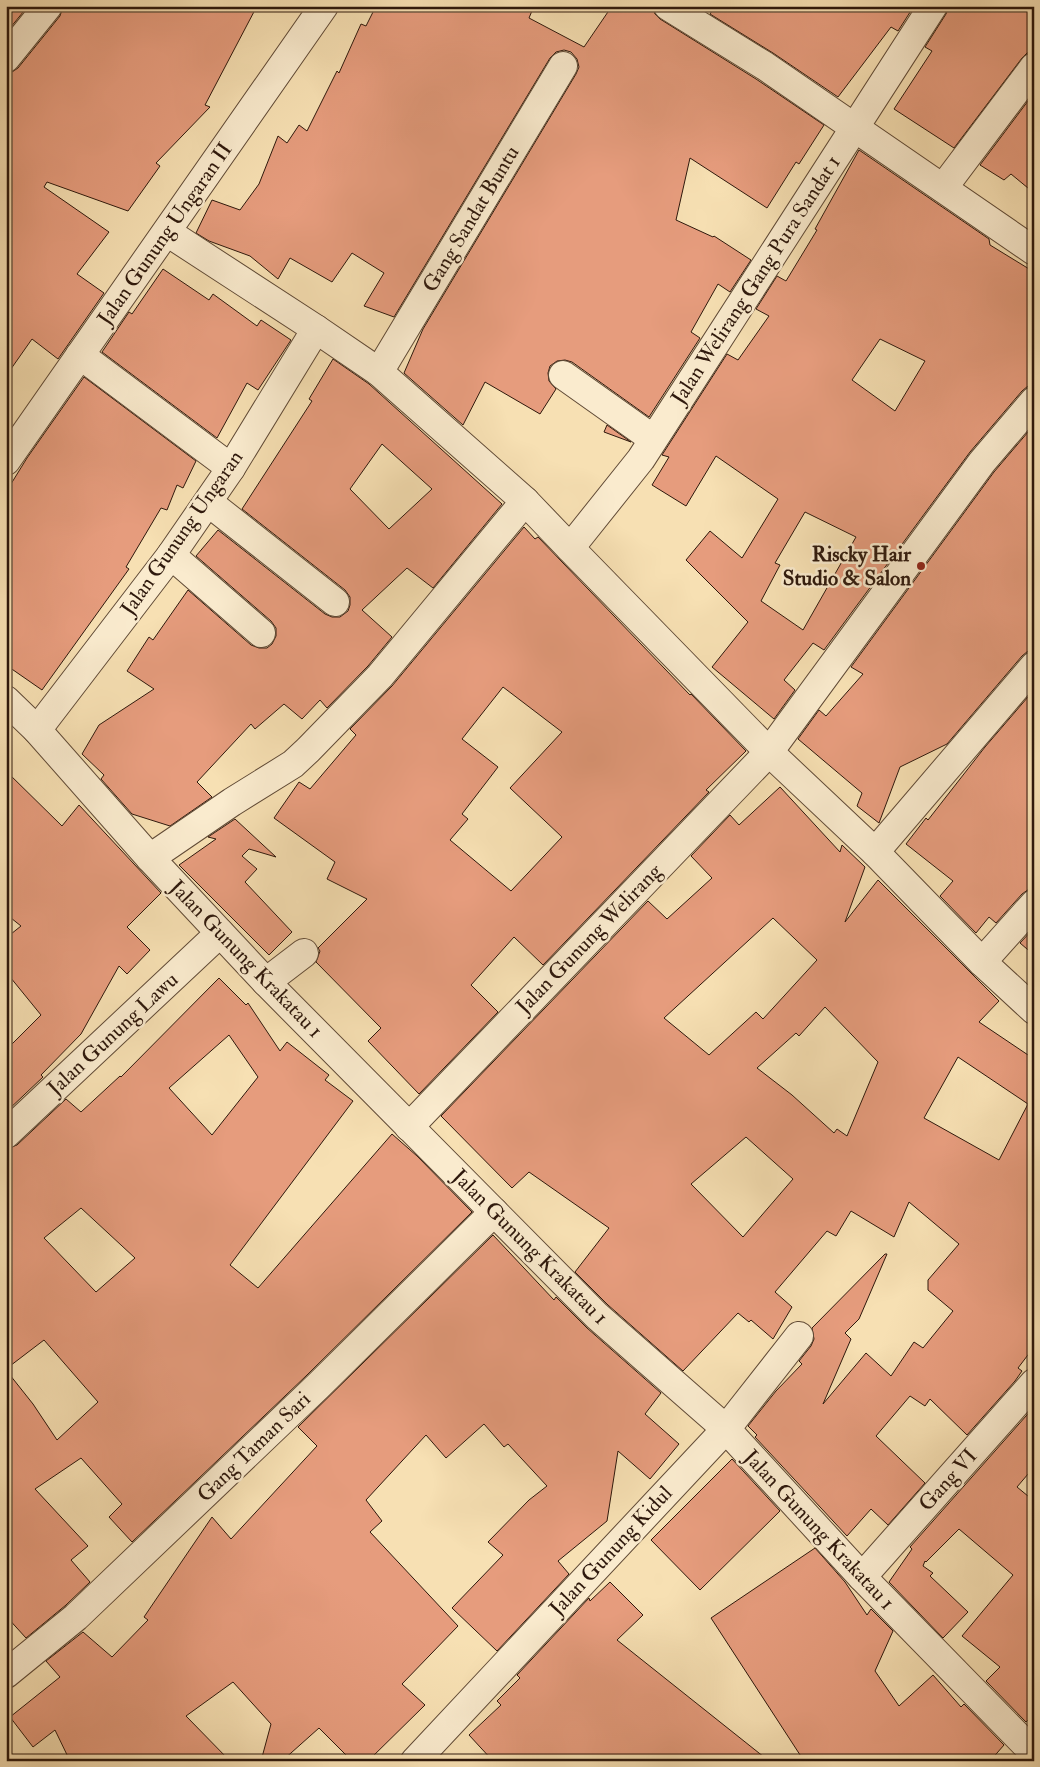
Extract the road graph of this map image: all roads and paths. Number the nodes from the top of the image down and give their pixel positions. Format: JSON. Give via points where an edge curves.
{"nodes":[{"id":1,"x":48,"y":6,"type":"edge"},
{"id":2,"x":324,"y":6,"type":"edge"},
{"id":3,"x":668,"y":6,"type":"edge"},
{"id":4,"x":933,"y":6,"type":"edge"},
{"id":5,"x":6,"y":58,"type":"edge"},
{"id":6,"x":563,"y":66,"type":"dead end"},
{"id":7,"x":1034,"y":67,"type":"edge"},
{"id":8,"x":855,"y":127,"type":"junction"},
{"id":9,"x":943,"y":188,"type":"junction"},
{"id":10,"x":167,"y":232,"type":"junction"},
{"id":11,"x":1034,"y":251,"type":"edge"},
{"id":12,"x":316,"y":329,"type":"junction"},
{"id":13,"x":80,"y":355,"type":"junction"},
{"id":14,"x":379,"y":372,"type":"junction"},
{"id":15,"x":563,"y":375,"type":"dead end"},
{"id":16,"x":1034,"y":401,"type":"edge"},
{"id":17,"x":650,"y":436,"type":"dead end"},
{"id":18,"x":6,"y":461,"type":"edge"},
{"id":19,"x":231,"y":468,"type":"junction"},
{"id":20,"x":525,"y":501,"type":"junction"},
{"id":21,"x":208,"y":502,"type":"junction"},
{"id":22,"x":570,"y":548,"type":"junction"},
{"id":23,"x":171,"y":555,"type":"junction"},
{"id":24,"x":335,"y":602,"type":"dead end"},
{"id":25,"x":261,"y":633,"type":"dead end"},
{"id":26,"x":1034,"y":666,"type":"edge"},
{"id":27,"x":6,"y":700,"type":"edge"},
{"id":28,"x":37,"y":730,"type":"junction"},
{"id":29,"x":769,"y":752,"type":"junction"},
{"id":30,"x":875,"y":852,"type":"junction"},
{"id":31,"x":150,"y":858,"type":"junction"},
{"id":32,"x":1034,"y":904,"type":"edge"},
{"id":33,"x":220,"y":933,"type":"junction"},
{"id":34,"x":304,"y":953,"type":"dead end"},
{"id":35,"x":982,"y":962,"type":"junction"},
{"id":36,"x":266,"y":982,"type":"junction"},
{"id":37,"x":1034,"y":1010,"type":"edge"},
{"id":38,"x":409,"y":1126,"type":"junction"},
{"id":39,"x":6,"y":1134,"type":"edge"},
{"id":40,"x":494,"y":1212,"type":"junction"},
{"id":41,"x":799,"y":1336,"type":"dead end"},
{"id":42,"x":1034,"y":1383,"type":"edge"},
{"id":43,"x":726,"y":1428,"type":"junction"},
{"id":44,"x":862,"y":1577,"type":"junction"},
{"id":45,"x":6,"y":1674,"type":"edge"},
{"id":46,"x":1034,"y":1753,"type":"edge"},
{"id":47,"x":416,"y":1761,"type":"edge"}],
"edges":[{"from":1,"to":5,"type":"street"},
{"from":2,"to":10,"type":"street","name":"Jalan Gunung Ungaran II"},
{"from":3,"to":8,"type":"street"},
{"from":4,"to":8,"type":"street","name":"Jalan Welirang Gang Pura Sandat 1"},
{"from":6,"to":14,"type":"street","name":"Gang Sandat Buntu"},
{"from":7,"to":9,"type":"street"},
{"from":8,"to":9,"type":"street"},
{"from":8,"to":22,"type":"street","name":"Jalan Welirang Gang Pura Sandat 1","via":[[641,459]]},
{"from":9,"to":11,"type":"street"},
{"from":10,"to":12,"type":"street"},
{"from":10,"to":13,"type":"street","name":"Jalan Gunung Ungaran II"},
{"from":12,"to":14,"type":"street"},
{"from":12,"to":19,"type":"street","name":"Jalan Gunung Ungaran"},
{"from":13,"to":18,"type":"street","name":"Jalan Gunung Ungaran II"},
{"from":13,"to":19,"type":"street"},
{"from":14,"to":20,"type":"street"},
{"from":15,"to":17,"type":"street"},
{"from":16,"to":29,"type":"street","name":"Jalan Gunung Welirang","via":[[982,462]]},
{"from":19,"to":21,"type":"street","name":"Jalan Gunung Ungaran"},
{"from":20,"to":22,"type":"street"},
{"from":20,"to":31,"type":"street","via":[[380,676],[308,750],[293,764]]},
{"from":21,"to":23,"type":"street","name":"Jalan Gunung Ungaran"},
{"from":21,"to":24,"type":"street"},
{"from":22,"to":29,"type":"street"},
{"from":23,"to":25,"type":"street"},
{"from":23,"to":28,"type":"street","name":"Jalan Gunung Ungaran"},
{"from":26,"to":30,"type":"street"},
{"from":27,"to":28,"type":"street","name":"Jalan Gunung Krakatau 1"},
{"from":28,"to":31,"type":"street","name":"Jalan Gunung Krakatau 1"},
{"from":29,"to":30,"type":"street"},
{"from":29,"to":38,"type":"street","name":"Jalan Gunung Welirang"},
{"from":30,"to":35,"type":"street"},
{"from":31,"to":33,"type":"street","name":"Jalan Gunung Krakatau 1"},
{"from":32,"to":35,"type":"street"},
{"from":33,"to":36,"type":"street","name":"Jalan Gunung Krakatau 1"},
{"from":33,"to":39,"type":"street","name":"Jalan Gunung Lawu"},
{"from":34,"to":36,"type":"street"},
{"from":35,"to":37,"type":"street"},
{"from":36,"to":38,"type":"street","name":"Jalan Gunung Krakatau 1"},
{"from":38,"to":40,"type":"street","name":"Jalan Gunung Krakatau 1"},
{"from":40,"to":43,"type":"street","name":"Jalan Gunung Krakatau 1","via":[[598,1316]]},
{"from":40,"to":45,"type":"street","name":"Gang Taman Sari","via":[[76,1617]]},
{"from":41,"to":43,"type":"street","name":"Jalan Gunung Kidul"},
{"from":42,"to":44,"type":"street","name":"Gang VI"},
{"from":43,"to":44,"type":"street","name":"Jalan Gunung Krakatau 1"},
{"from":43,"to":47,"type":"street","name":"Jalan Gunung Kidul"},
{"from":44,"to":46,"type":"street","name":"Jalan Gunung Krakatau 1"}]}
